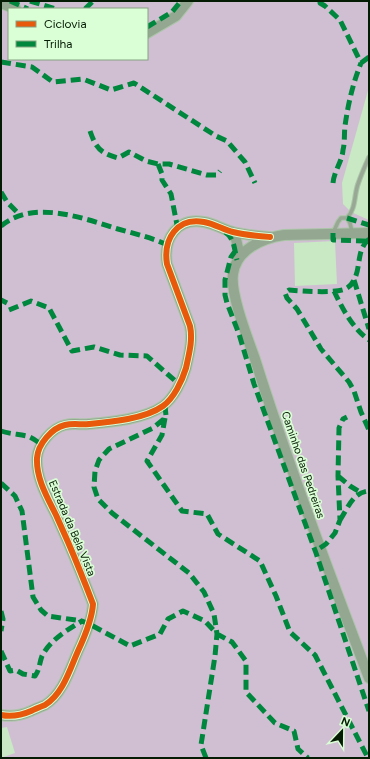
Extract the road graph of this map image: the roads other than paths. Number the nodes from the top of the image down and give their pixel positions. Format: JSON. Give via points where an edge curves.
{"nodes":[{"id":1,"x":188,"y":1,"type":"edge"},
{"id":2,"x":1,"y":3,"type":"edge"},
{"id":3,"x":14,"y":8,"type":"edge"},
{"id":4,"x":148,"y":32,"type":"edge"},
{"id":5,"x":369,"y":157,"type":"edge"},
{"id":6,"x":347,"y":218,"type":"junction"},
{"id":7,"x":232,"y":232,"type":"junction"},
{"id":8,"x":333,"y":233,"type":"junction"},
{"id":9,"x":352,"y":233,"type":"junction"},
{"id":10,"x":369,"y":233,"type":"edge"},
{"id":11,"x":270,"y":237,"type":"junction"},
{"id":12,"x":240,"y":257,"type":"junction"},
{"id":13,"x":369,"y":678,"type":"edge"},
{"id":14,"x":1,"y":716,"type":"edge"}],
"edges":[{"from":1,"to":4,"type":"street","via":[[176,16]]},
{"from":2,"to":3,"type":"street"},
{"from":5,"to":6,"type":"lane"},
{"from":6,"to":8,"type":"lane","via":[[341,218]]},
{"from":6,"to":9,"type":"lane"},
{"from":7,"to":11,"type":"street","name":"Estrada da Bela Vista"},
{"from":7,"to":12,"type":"street"},
{"from":7,"to":14,"type":"street","name":"Estrada da Bela Vista","via":[[207,223],[188,222],[176,229],[169,240],[166,250],[167,264],[192,336],[183,377],[167,403],[155,411],[136,417],[66,425],[52,431],[39,448],[37,458],[40,480],[76,559],[93,604],[92,612],[66,680],[57,693],[46,704],[24,714]]},
{"from":8,"to":9,"type":"street"},
{"from":8,"to":11,"type":"street"},
{"from":9,"to":10,"type":"street"},
{"from":11,"to":12,"type":"street","name":"Caminho das Pedreiras"},
{"from":12,"to":13,"type":"street","name":"Caminho das Pedreiras","via":[[232,276],[236,300],[278,431]]}]}
